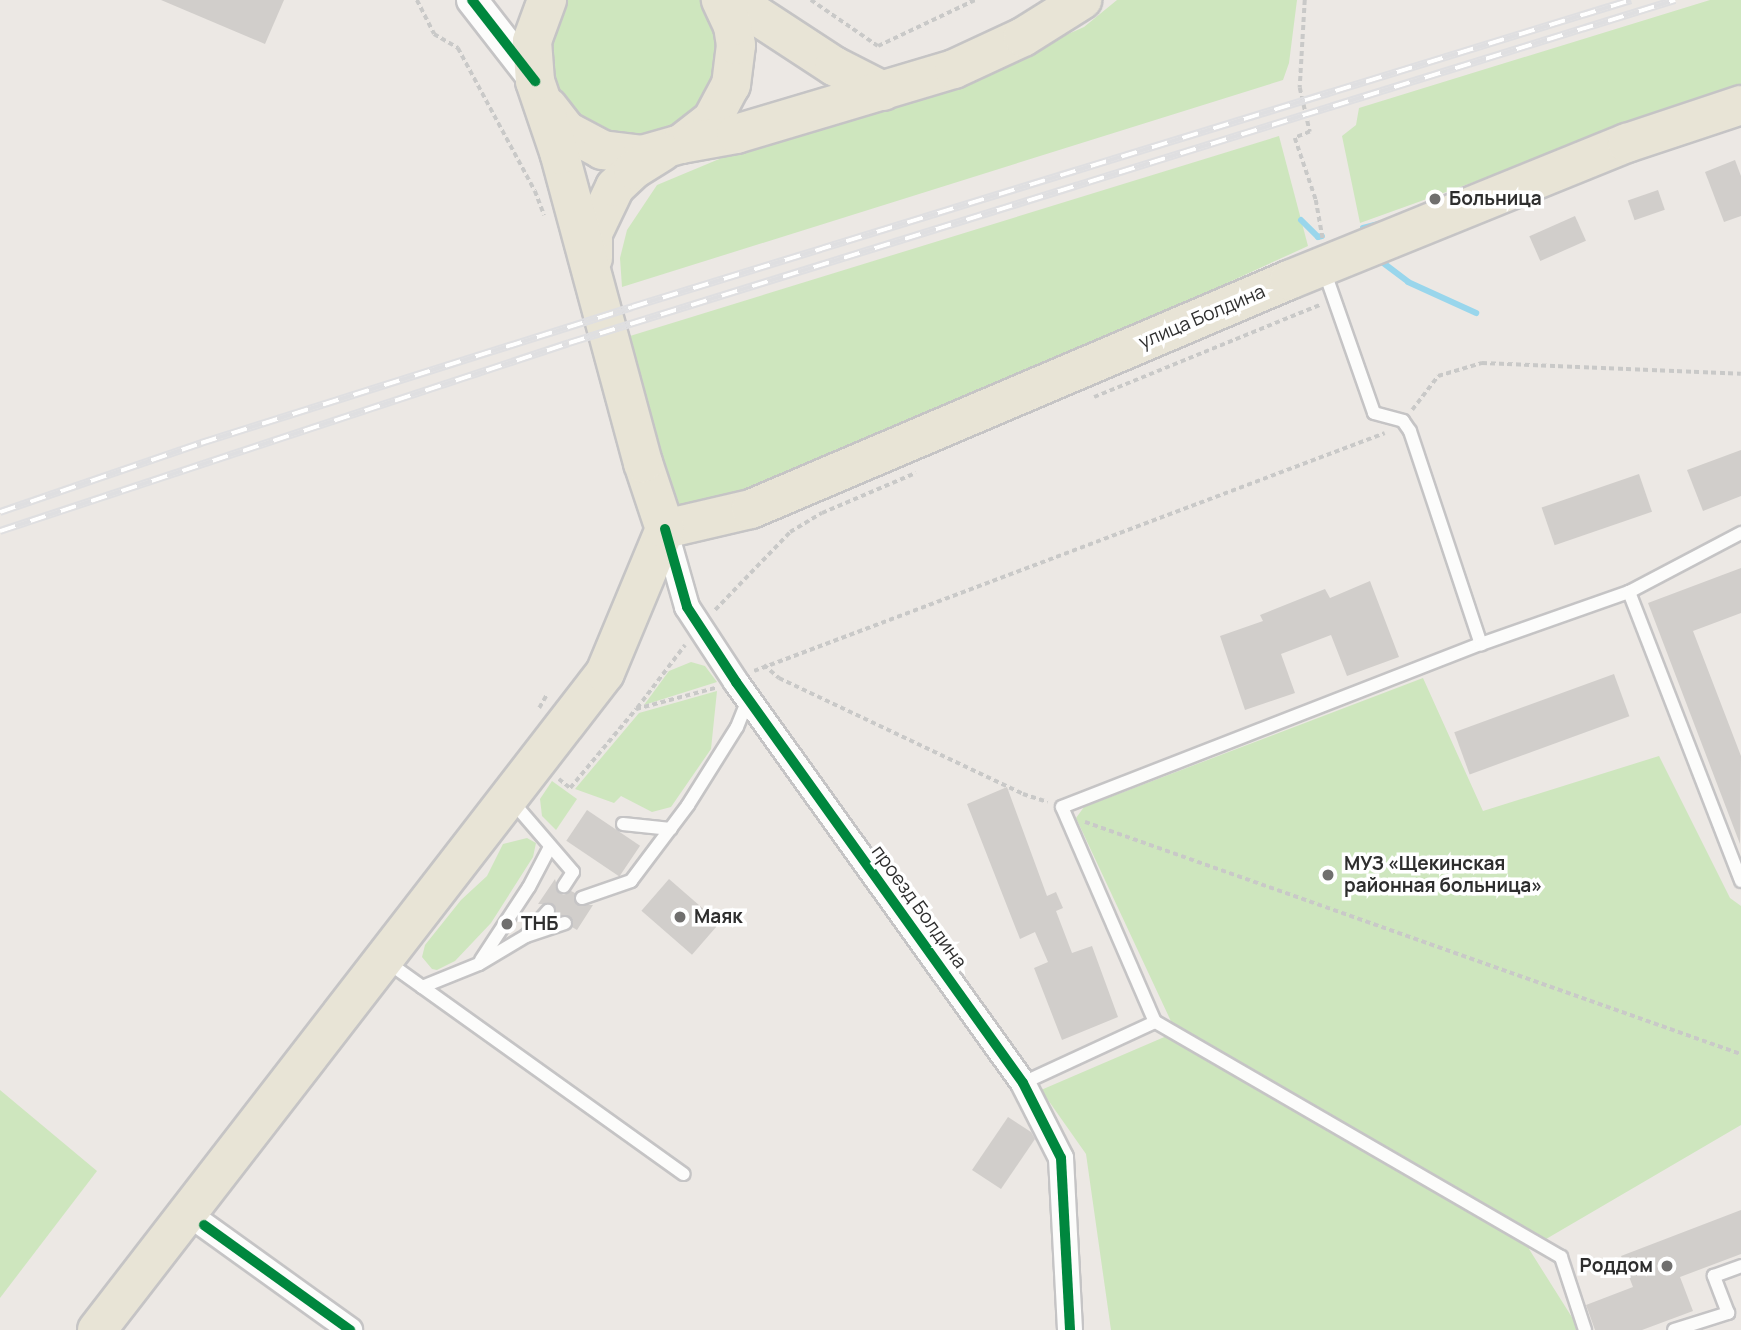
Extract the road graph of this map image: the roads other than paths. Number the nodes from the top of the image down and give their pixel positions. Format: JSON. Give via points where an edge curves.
{"nodes":[{"id":1,"x":472,"y":0,"type":"edge"},
{"id":2,"x":547,"y":0,"type":"edge"},
{"id":3,"x":721,"y":0,"type":"edge"},
{"id":4,"x":733,"y":0,"type":"edge"},
{"id":5,"x":1083,"y":0,"type":"edge"},
{"id":6,"x":539,"y":90,"type":"junction"},
{"id":7,"x":883,"y":91,"type":"junction"},
{"id":8,"x":1741,"y":105,"type":"edge"},
{"id":9,"x":671,"y":148,"type":"junction"},
{"id":10,"x":592,"y":274,"type":"junction"},
{"id":11,"x":1330,"y":276,"type":"junction"},
{"id":12,"x":665,"y":529,"type":"junction"},
{"id":13,"x":1741,"y":533,"type":"edge"},
{"id":14,"x":1629,"y":592,"type":"junction"},
{"id":15,"x":1481,"y":644,"type":"junction"},
{"id":16,"x":742,"y":691,"type":"junction"},
{"id":17,"x":508,"y":797,"type":"junction"},
{"id":18,"x":623,"y":824,"type":"dead end"},
{"id":19,"x":671,"y":829,"type":"junction"},
{"id":20,"x":550,"y":847,"type":"junction"},
{"id":21,"x":1741,"y":881,"type":"edge"},
{"id":22,"x":564,"y":886,"type":"dead end"},
{"id":23,"x":582,"y":898,"type":"dead end"},
{"id":24,"x":548,"y":911,"type":"dead end"},
{"id":25,"x":565,"y":923,"type":"dead end"},
{"id":26,"x":526,"y":936,"type":"junction"},
{"id":27,"x":382,"y":959,"type":"junction"},
{"id":28,"x":479,"y":964,"type":"junction"},
{"id":29,"x":422,"y":987,"type":"junction"},
{"id":30,"x":1155,"y":1021,"type":"junction"},
{"id":31,"x":1023,"y":1083,"type":"junction"},
{"id":32,"x":684,"y":1174,"type":"dead end"},
{"id":33,"x":204,"y":1225,"type":"dead end"},
{"id":34,"x":1741,"y":1266,"type":"edge"},
{"id":35,"x":97,"y":1330,"type":"edge"},
{"id":36,"x":351,"y":1330,"type":"edge"},
{"id":37,"x":1070,"y":1330,"type":"edge"},
{"id":38,"x":1585,"y":1330,"type":"edge"},
{"id":39,"x":1674,"y":1330,"type":"edge"}],
"edges":[{"from":1,"to":6,"type":"street"},
{"from":2,"to":6,"type":"main road","via":[[532,41]]},
{"from":3,"to":9,"type":"main road","via":[[736,45],[732,85],[712,120]]},
{"from":4,"to":7,"type":"main road","via":[[834,66]]},
{"from":5,"to":7,"type":"main road","via":[[1023,37],[954,69]]},
{"from":6,"to":9,"type":"main road","via":[[567,131],[602,150],[622,155]]},
{"from":6,"to":10,"type":"main road"},
{"from":7,"to":9,"type":"main road"},
{"from":8,"to":11,"type":"main road","name":"улица Болдина","via":[[1627,144]]},
{"from":9,"to":10,"type":"main road","via":[[633,170],[615,187],[593,233]]},
{"from":10,"to":12,"type":"main road"},
{"from":11,"to":12,"type":"main road","name":"улица Болдина","via":[[751,509]]},
{"from":11,"to":15,"type":"lane","via":[[1374,413],[1403,421],[1410,431]]},
{"from":12,"to":16,"type":"street","name":"проезд Болдина","via":[[688,607]]},
{"from":12,"to":17,"type":"main road","via":[[605,673]]},
{"from":13,"to":14,"type":"lane"},
{"from":14,"to":15,"type":"lane"},
{"from":14,"to":21,"type":"lane"},
{"from":15,"to":30,"type":"lane","via":[[1062,807]]},
{"from":16,"to":19,"type":"lane","via":[[737,727]]},
{"from":16,"to":31,"type":"street","name":"проезд Болдина"},
{"from":17,"to":20,"type":"lane"},
{"from":17,"to":27,"type":"main road"},
{"from":18,"to":19,"type":"lane"},
{"from":19,"to":23,"type":"lane","via":[[631,881]]},
{"from":20,"to":22,"type":"lane","via":[[573,872]]},
{"from":20,"to":28,"type":"lane"},
{"from":24,"to":26,"type":"lane"},
{"from":25,"to":26,"type":"lane"},
{"from":26,"to":28,"type":"lane"},
{"from":27,"to":29,"type":"lane"},
{"from":27,"to":35,"type":"main road"},
{"from":28,"to":29,"type":"lane"},
{"from":29,"to":32,"type":"lane"},
{"from":30,"to":31,"type":"lane"},
{"from":30,"to":38,"type":"lane","via":[[1561,1257]]},
{"from":31,"to":37,"type":"street","name":"проезд Болдина","via":[[1060,1158]]},
{"from":33,"to":36,"type":"street"},
{"from":34,"to":39,"type":"lane","via":[[1714,1276],[1728,1313]]}]}
